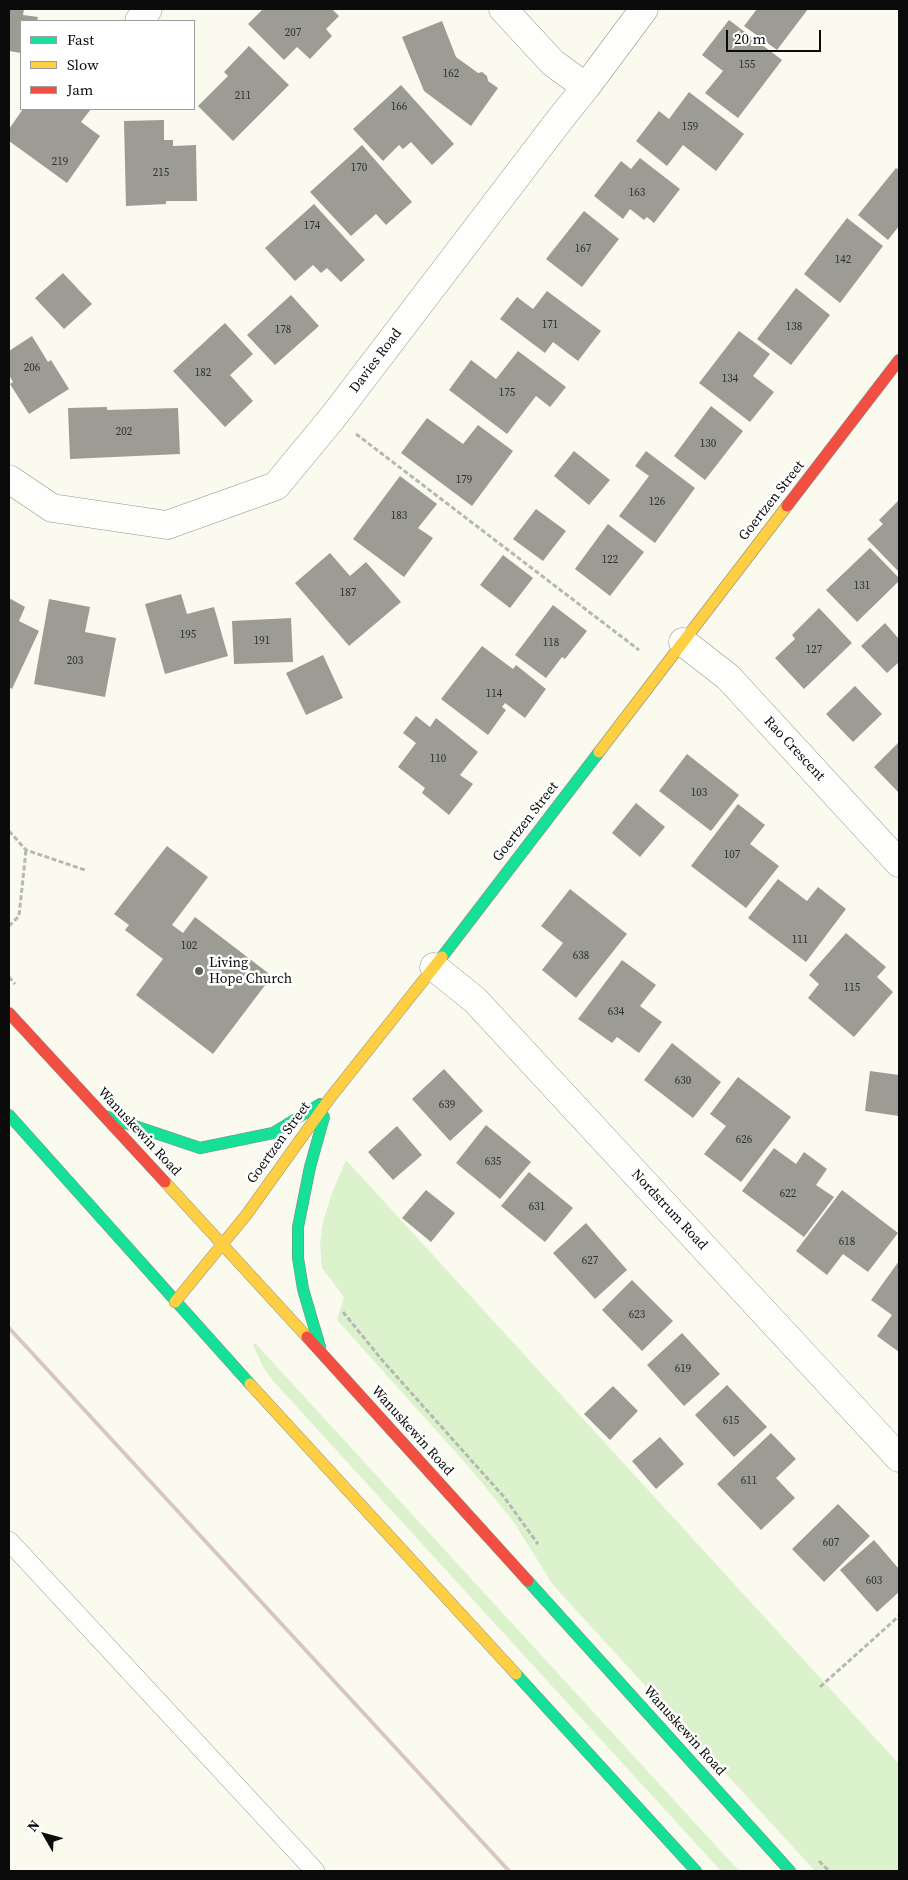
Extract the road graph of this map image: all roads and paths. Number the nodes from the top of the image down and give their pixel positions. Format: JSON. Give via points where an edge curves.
{"nodes":[{"id":1,"x":148,"y":9,"type":"edge"},
{"id":2,"x":502,"y":9,"type":"edge"},
{"id":3,"x":644,"y":9,"type":"edge"},
{"id":4,"x":140,"y":20,"type":"edge"},
{"id":5,"x":586,"y":87,"type":"junction"},
{"id":6,"x":899,"y":360,"type":"edge"},
{"id":7,"x":360,"y":437,"type":"dead end"},
{"id":8,"x":9,"y":479,"type":"edge"},
{"id":9,"x":683,"y":642,"type":"junction"},
{"id":10,"x":660,"y":672,"type":"junction"},
{"id":11,"x":9,"y":831,"type":"edge"},
{"id":12,"x":26,"y":850,"type":"junction"},
{"id":13,"x":899,"y":863,"type":"edge"},
{"id":14,"x":85,"y":870,"type":"dead end"},
{"id":15,"x":9,"y":926,"type":"edge"},
{"id":16,"x":434,"y":967,"type":"junction"},
{"id":17,"x":9,"y":1013,"type":"edge"},
{"id":18,"x":330,"y":1098,"type":"junction"},
{"id":19,"x":9,"y":1115,"type":"edge"},
{"id":20,"x":103,"y":1116,"type":"junction"},
{"id":21,"x":222,"y":1245,"type":"junction"},
{"id":22,"x":175,"y":1302,"type":"junction"},
{"id":23,"x":322,"y":1355,"type":"junction"},
{"id":24,"x":899,"y":1458,"type":"edge"},
{"id":25,"x":9,"y":1541,"type":"edge"},
{"id":26,"x":899,"y":1616,"type":"edge"},
{"id":27,"x":820,"y":1687,"type":"dead end"},
{"id":28,"x":315,"y":1871,"type":"edge"},
{"id":29,"x":696,"y":1871,"type":"edge"},
{"id":30,"x":790,"y":1871,"type":"edge"}],
"edges":[{"from":1,"to":4,"type":"street"},
{"from":2,"to":5,"type":"street","via":[[553,62]]},
{"from":3,"to":5,"type":"street","name":"Davies Road"},
{"from":5,"to":8,"type":"street","name":"Davies Road","via":[[333,417],[276,486],[167,525],[52,508]]},
{"from":6,"to":9,"type":"main road","name":"Goertzen Street"},
{"from":7,"to":10,"type":"path","via":[[633,644]]},
{"from":9,"to":10,"type":"main road","name":"Goertzen Street"},
{"from":9,"to":13,"type":"street","name":"Rao Crescent","via":[[728,678]]},
{"from":10,"to":16,"type":"main road","name":"Goertzen Street"},
{"from":11,"to":12,"type":"path"},
{"from":12,"to":14,"type":"path"},
{"from":12,"to":15,"type":"path","via":[[19,916]]},
{"from":16,"to":18,"type":"main road","name":"Goertzen Street"},
{"from":16,"to":24,"type":"street","name":"Nordstrum Road","via":[[475,1000]]},
{"from":17,"to":20,"type":"main road","name":"Wanuskewin Road"},
{"from":18,"to":20,"type":"main road","via":[[273,1133],[200,1148]]},
{"from":18,"to":21,"type":"main road","name":"Goertzen Street"},
{"from":18,"to":23,"type":"main road","via":[[310,1167],[298,1227],[302,1289]]},
{"from":19,"to":22,"type":"main road"},
{"from":20,"to":21,"type":"main road","name":"Wanuskewin Road"},
{"from":21,"to":22,"type":"main road","name":"Goertzen Street"},
{"from":21,"to":23,"type":"main road","name":"Wanuskewin Road"},
{"from":22,"to":29,"type":"main road"},
{"from":23,"to":30,"type":"main road","name":"Wanuskewin Road"},
{"from":25,"to":28,"type":"lane"},
{"from":26,"to":27,"type":"path"}]}
